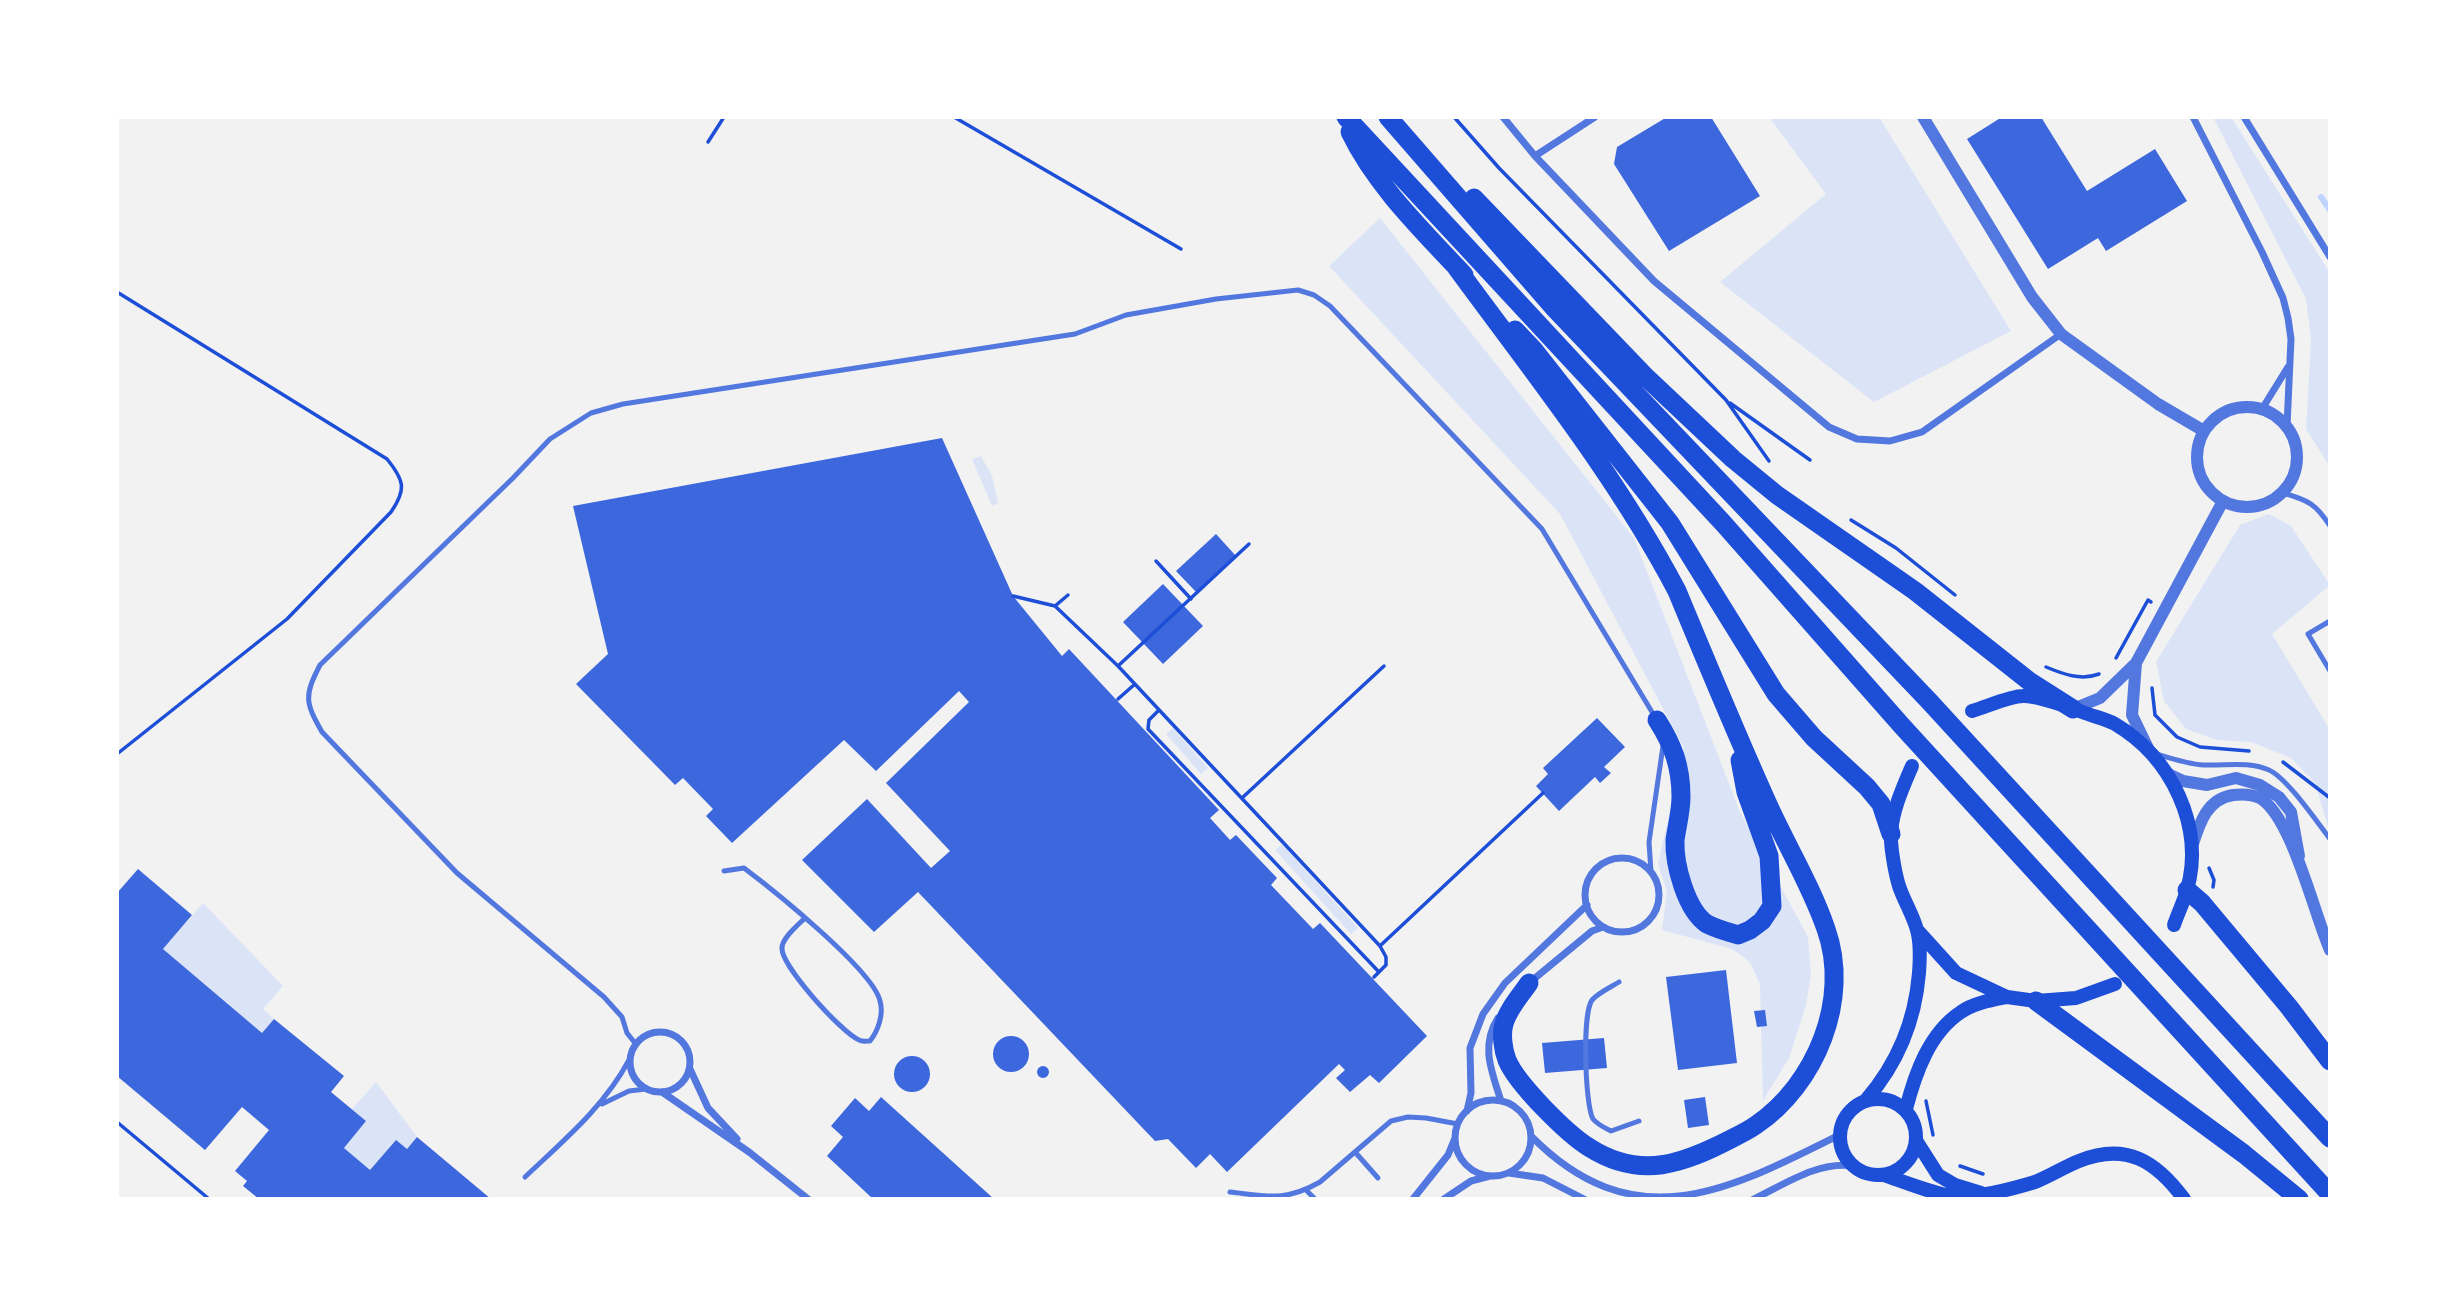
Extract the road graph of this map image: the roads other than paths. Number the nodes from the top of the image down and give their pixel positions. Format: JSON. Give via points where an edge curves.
{"nodes":[{"id":1,"x":1345,"y":117,"type":"edge"},
{"id":2,"x":1503,"y":117,"type":"edge"},
{"id":3,"x":1595,"y":117,"type":"edge"},
{"id":4,"x":1923,"y":117,"type":"edge"},
{"id":5,"x":2193,"y":117,"type":"edge"},
{"id":6,"x":2244,"y":117,"type":"edge"},
{"id":7,"x":1390,"y":120,"type":"edge"},
{"id":8,"x":1535,"y":156,"type":"junction"},
{"id":9,"x":2330,"y":257,"type":"edge"},
{"id":10,"x":1456,"y":267,"type":"junction"},
{"id":11,"x":2061,"y":334,"type":"junction"},
{"id":12,"x":2288,"y":367,"type":"junction"},
{"id":13,"x":2262,"y":409,"type":"junction"},
{"id":14,"x":2287,"y":426,"type":"junction"},
{"id":15,"x":2204,"y":431,"type":"junction"},
{"id":16,"x":2283,"y":493,"type":"junction"},
{"id":17,"x":2222,"y":502,"type":"junction"},
{"id":18,"x":2330,"y":526,"type":"edge"},
{"id":19,"x":2330,"y":621,"type":"edge"},
{"id":20,"x":2136,"y":663,"type":"junction"},
{"id":21,"x":2330,"y":671,"type":"edge"},
{"id":22,"x":2073,"y":709,"type":"junction"},
{"id":23,"x":1972,"y":711,"type":"dead end"},
{"id":24,"x":1657,"y":720,"type":"junction"},
{"id":25,"x":1734,"y":728,"type":"junction"},
{"id":26,"x":2150,"y":751,"type":"junction"},
{"id":27,"x":1912,"y":766,"type":"dead end"},
{"id":28,"x":2168,"y":774,"type":"junction"},
{"id":29,"x":1891,"y":834,"type":"junction"},
{"id":30,"x":2330,"y":839,"type":"edge"},
{"id":31,"x":2192,"y":847,"type":"junction"},
{"id":32,"x":2300,"y":867,"type":"junction"},
{"id":33,"x":724,"y":871,"type":"dead end"},
{"id":34,"x":1651,"y":872,"type":"junction"},
{"id":35,"x":2187,"y":890,"type":"junction"},
{"id":36,"x":1587,"y":905,"type":"junction"},
{"id":37,"x":805,"y":918,"type":"junction"},
{"id":38,"x":2174,"y":925,"type":"dead end"},
{"id":39,"x":1603,"y":927,"type":"junction"},
{"id":40,"x":1918,"y":931,"type":"junction"},
{"id":41,"x":2330,"y":950,"type":"edge"},
{"id":42,"x":1619,"y":982,"type":"dead end"},
{"id":43,"x":1529,"y":983,"type":"junction"},
{"id":44,"x":2115,"y":984,"type":"dead end"},
{"id":45,"x":2007,"y":997,"type":"junction"},
{"id":46,"x":2036,"y":1001,"type":"junction"},
{"id":47,"x":635,"y":1043,"type":"junction"},
{"id":48,"x":629,"y":1060,"type":"junction"},
{"id":49,"x":2330,"y":1061,"type":"edge"},
{"id":50,"x":690,"y":1069,"type":"junction"},
{"id":51,"x":646,"y":1089,"type":"junction"},
{"id":52,"x":662,"y":1092,"type":"junction"},
{"id":53,"x":1867,"y":1100,"type":"junction"},
{"id":54,"x":1501,"y":1101,"type":"junction"},
{"id":55,"x":599,"y":1105,"type":"junction"},
{"id":56,"x":1906,"y":1109,"type":"junction"},
{"id":57,"x":1467,"y":1111,"type":"junction"},
{"id":58,"x":1639,"y":1121,"type":"dead end"},
{"id":59,"x":1458,"y":1124,"type":"junction"},
{"id":60,"x":1839,"y":1135,"type":"junction"},
{"id":61,"x":1531,"y":1136,"type":"junction"},
{"id":62,"x":1456,"y":1138,"type":"junction"},
{"id":63,"x":2330,"y":1138,"type":"edge"},
{"id":64,"x":1917,"y":1142,"type":"junction"},
{"id":65,"x":749,"y":1152,"type":"junction"},
{"id":66,"x":1354,"y":1152,"type":"junction"},
{"id":67,"x":1853,"y":1166,"type":"junction"},
{"id":68,"x":1508,"y":1173,"type":"junction"},
{"id":69,"x":1884,"y":1175,"type":"junction"},
{"id":70,"x":1492,"y":1176,"type":"junction"},
{"id":71,"x":525,"y":1177,"type":"dead end"},
{"id":72,"x":1378,"y":1178,"type":"dead end"},
{"id":73,"x":2277,"y":1180,"type":"junction"},
{"id":74,"x":1306,"y":1190,"type":"junction"},
{"id":75,"x":1230,"y":1192,"type":"dead end"},
{"id":76,"x":1985,"y":1194,"type":"junction"},
{"id":77,"x":2330,"y":1194,"type":"edge"},
{"id":78,"x":808,"y":1199,"type":"edge"},
{"id":79,"x":1315,"y":1199,"type":"edge"},
{"id":80,"x":1413,"y":1199,"type":"edge"},
{"id":81,"x":1444,"y":1199,"type":"edge"},
{"id":82,"x":1584,"y":1199,"type":"edge"},
{"id":83,"x":1754,"y":1199,"type":"edge"},
{"id":84,"x":2184,"y":1199,"type":"edge"},
{"id":85,"x":2269,"y":1199,"type":"edge"},
{"id":86,"x":2299,"y":1199,"type":"edge"}],
"edges":[{"from":1,"to":10,"type":"highway","via":[[1358,149],[1384,186]]},
{"from":1,"to":77,"type":"highway","via":[[1723,523]]},
{"from":2,"to":8,"type":"street"},
{"from":3,"to":8,"type":"street"},
{"from":4,"to":11,"type":"street","via":[[2032,297]]},
{"from":5,"to":12,"type":"street","via":[[2283,299],[2291,339]]},
{"from":6,"to":9,"type":"street"},
{"from":7,"to":22,"type":"highway","via":[[1464,187],[1647,378],[1733,459],[2029,681]]},
{"from":7,"to":63,"type":"highway","via":[[1555,309],[1929,701]]},
{"from":8,"to":11,"type":"street","via":[[1654,281],[1829,427],[1857,439],[1890,441],[1922,432]]},
{"from":10,"to":25,"type":"highway","via":[[1641,525],[1676,591]]},
{"from":10,"to":29,"type":"highway","via":[[1534,350],[1651,498],[1776,694],[1881,804]]},
{"from":11,"to":15,"type":"street"},
{"from":12,"to":13,"type":"street"},
{"from":12,"to":14,"type":"street"},
{"from":13,"to":14,"type":"street"},
{"from":13,"to":15,"type":"street","via":[[2229,410]]},
{"from":14,"to":16,"type":"street","via":[[2295,440],[2297,468]]},
{"from":15,"to":17,"type":"street","via":[[2198,446],[2201,478]]},
{"from":16,"to":17,"type":"street","via":[[2252,508]]},
{"from":16,"to":18,"type":"lane","via":[[2318,508]]},
{"from":17,"to":20,"type":"street"},
{"from":19,"to":21,"type":"lane","via":[[2308,634]]},
{"from":20,"to":22,"type":"street","via":[[2099,698]]},
{"from":20,"to":26,"type":"street","via":[[2132,715]]},
{"from":22,"to":23,"type":"main road","via":[[2024,695]]},
{"from":22,"to":26,"type":"main road","via":[[2115,724]]},
{"from":24,"to":25,"type":"highway","via":[[1676,756],[1681,796],[1675,844],[1680,878],[1691,906],[1706,923],[1738,935],[1762,921],[1772,906],[1769,856],[1746,792]]},
{"from":24,"to":34,"type":"lane","via":[[1663,737],[1649,842]]},
{"from":24,"to":47,"type":"lane","via":[[1542,529],[1330,306],[1298,290],[1126,315],[1075,334],[623,404],[591,413],[550,439],[320,665],[308,688],[310,710],[322,732],[457,873],[604,997],[622,1017]]},
{"from":25,"to":43,"type":"highway","via":[[1827,930],[1831,950],[1833,1001],[1825,1034],[1797,1086],[1756,1125],[1717,1146],[1655,1167],[1615,1162],[1578,1141],[1527,1089],[1507,1061],[1504,1023]]},
{"from":26,"to":28,"type":"main road"},
{"from":26,"to":30,"type":"lane","via":[[2177,761],[2248,764],[2271,771]]},
{"from":27,"to":29,"type":"main road"},
{"from":28,"to":31,"type":"main road","via":[[2180,797]]},
{"from":28,"to":32,"type":"street","via":[[2207,785],[2236,778],[2279,797],[2291,812]]},
{"from":29,"to":40,"type":"main road","via":[[1898,884]]},
{"from":31,"to":32,"type":"street","via":[[2210,807],[2227,796],[2245,794],[2260,799],[2277,815]]},
{"from":31,"to":35,"type":"main road"},
{"from":32,"to":41,"type":"street"},
{"from":33,"to":37,"type":"lane","via":[[744,868]]},
{"from":34,"to":36,"type":"street","via":[[1628,858],[1598,866],[1588,881]]},
{"from":34,"to":39,"type":"street","via":[[1659,888],[1658,905],[1650,921],[1634,930],[1617,932]]},
{"from":35,"to":38,"type":"main road"},
{"from":35,"to":49,"type":"highway"},
{"from":36,"to":39,"type":"street"},
{"from":36,"to":57,"type":"street","via":[[1505,983],[1483,1014],[1470,1048]]},
{"from":37,"to":37,"type":"lane","via":[[870,980],[881,1001],[878,1031],[870,1041],[858,1040],[817,1003],[781,951]]},
{"from":39,"to":43,"type":"street"},
{"from":40,"to":45,"type":"main road","via":[[1956,972]]},
{"from":40,"to":53,"type":"main road","via":[[1920,960],[1910,1026],[1884,1079]]},
{"from":42,"to":58,"type":"lane","via":[[1592,1000],[1586,1014],[1590,1108],[1593,1119],[1611,1131]]},
{"from":43,"to":54,"type":"street","via":[[1503,1010],[1488,1044],[1488,1061]]},
{"from":44,"to":46,"type":"main road","via":[[2076,998]]},
{"from":45,"to":46,"type":"main road"},
{"from":45,"to":56,"type":"main road","via":[[1962,1011],[1940,1030],[1912,1086]]},
{"from":46,"to":73,"type":"highway"},
{"from":47,"to":48,"type":"street"},
{"from":47,"to":50,"type":"street","via":[[652,1032],[671,1034],[686,1046]]},
{"from":48,"to":51,"type":"street","via":[[633,1077]]},
{"from":48,"to":55,"type":"lane"},
{"from":50,"to":52,"type":"street","via":[[680,1085]]},
{"from":50,"to":65,"type":"street","via":[[708,1108]]},
{"from":51,"to":52,"type":"street"},
{"from":51,"to":55,"type":"lane","via":[[629,1091]]},
{"from":52,"to":65,"type":"street"},
{"from":53,"to":56,"type":"main road","via":[[1894,1101]]},
{"from":53,"to":60,"type":"main road","via":[[1843,1120]]},
{"from":54,"to":57,"type":"street","via":[[1488,1100]]},
{"from":54,"to":61,"type":"street","via":[[1522,1114]]},
{"from":55,"to":71,"type":"lane"},
{"from":56,"to":64,"type":"main road","via":[[1917,1130]]},
{"from":57,"to":59,"type":"street"},
{"from":59,"to":62,"type":"street"},
{"from":59,"to":66,"type":"lane","via":[[1408,1117],[1391,1121]]},
{"from":60,"to":61,"type":"street","via":[[1750,1179],[1702,1194],[1657,1198],[1599,1185]]},
{"from":60,"to":67,"type":"main road"},
{"from":61,"to":68,"type":"street","via":[[1526,1158]]},
{"from":62,"to":70,"type":"street","via":[[1462,1160]]},
{"from":62,"to":80,"type":"street","via":[[1448,1156]]},
{"from":64,"to":69,"type":"main road","via":[[1906,1164]]},
{"from":64,"to":76,"type":"main road","via":[[1938,1175]]},
{"from":65,"to":78,"type":"street"},
{"from":66,"to":72,"type":"lane"},
{"from":66,"to":74,"type":"lane"},
{"from":67,"to":69,"type":"main road","via":[[1867,1174]]},
{"from":67,"to":83,"type":"street","via":[[1822,1168]]},
{"from":68,"to":70,"type":"street"},
{"from":68,"to":82,"type":"street","via":[[1543,1178]]},
{"from":69,"to":76,"type":"main road","via":[[1957,1198]]},
{"from":70,"to":81,"type":"street","via":[[1471,1181]]},
{"from":73,"to":85,"type":"highway"},
{"from":73,"to":86,"type":"highway"},
{"from":74,"to":75,"type":"lane","via":[[1292,1196]]},
{"from":74,"to":79,"type":"lane"},
{"from":76,"to":84,"type":"main road","via":[[2112,1153],[2147,1161]]}]}
